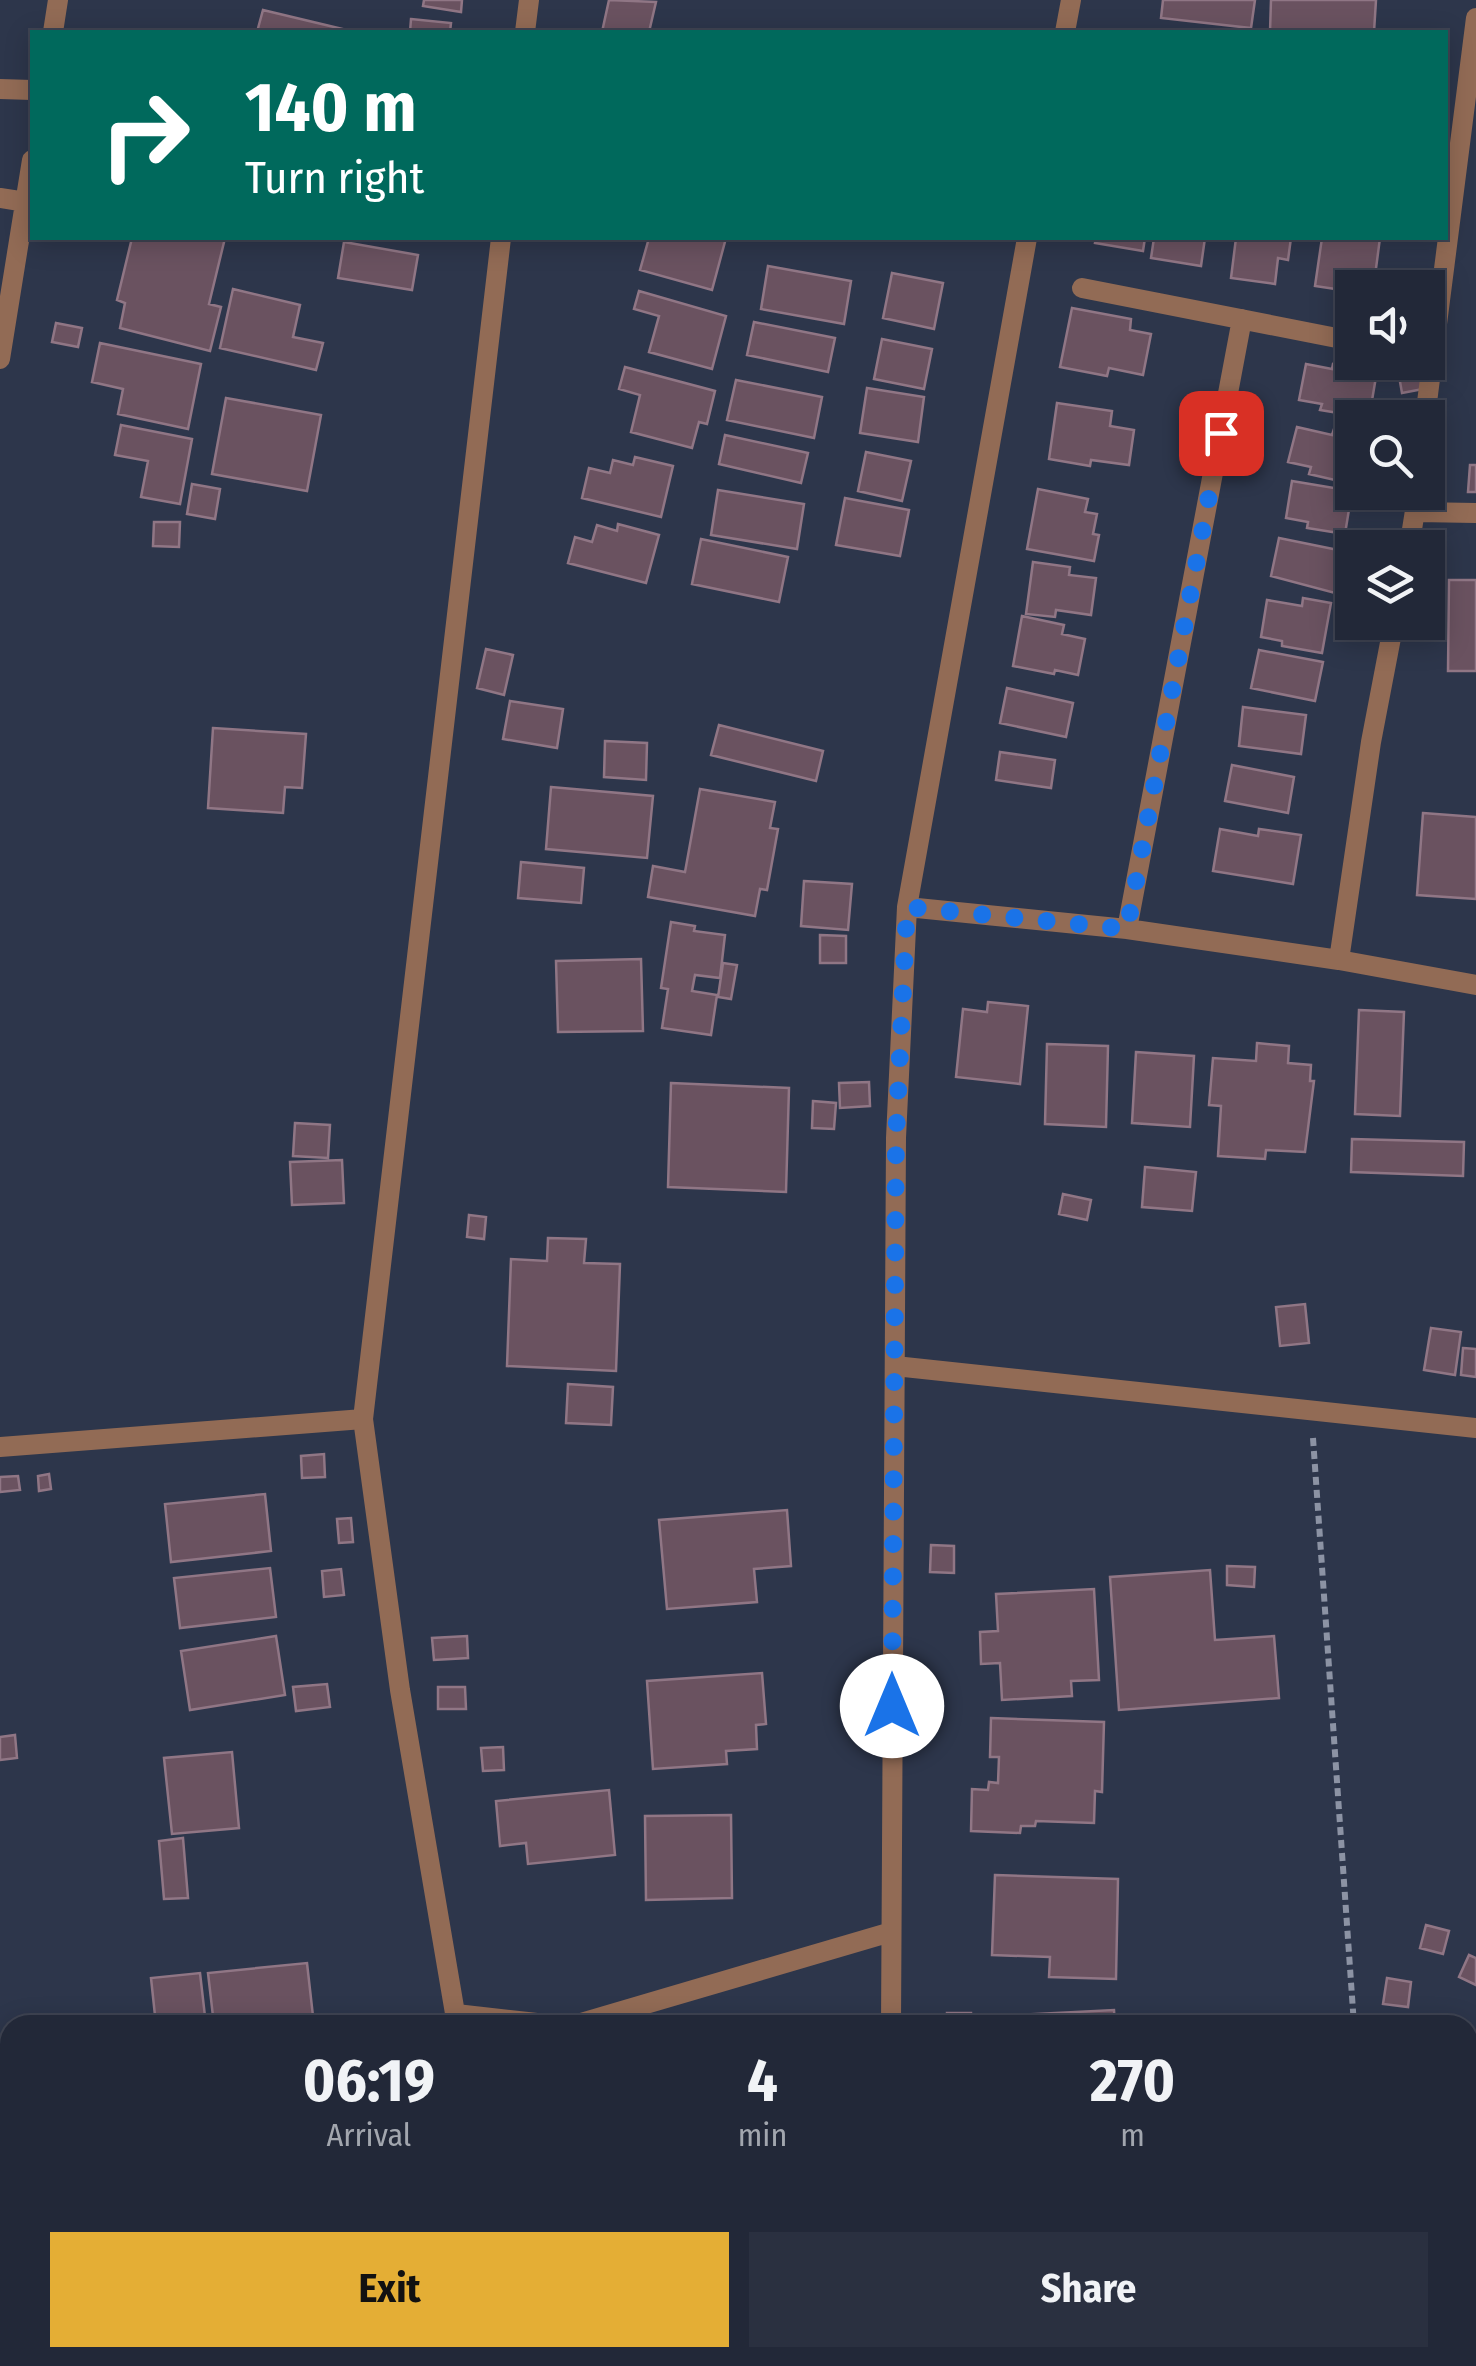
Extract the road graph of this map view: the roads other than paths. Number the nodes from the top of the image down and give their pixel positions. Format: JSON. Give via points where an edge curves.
{"nodes":[{"id":1,"x":58,"y":0,"type":"edge"},
{"id":2,"x":529,"y":0,"type":"edge"},
{"id":3,"x":1071,"y":0,"type":"edge"},
{"id":4,"x":1476,"y":18,"type":"edge"},
{"id":5,"x":53,"y":30,"type":"edge"},
{"id":6,"x":526,"y":30,"type":"edge"},
{"id":7,"x":1065,"y":30,"type":"edge"},
{"id":8,"x":0,"y":89,"type":"edge"},
{"id":9,"x":30,"y":90,"type":"edge"},
{"id":10,"x":30,"y":174,"type":"edge"},
{"id":11,"x":0,"y":198,"type":"edge"},
{"id":12,"x":26,"y":202,"type":"junction"},
{"id":13,"x":502,"y":240,"type":"edge"},
{"id":14,"x":1027,"y":240,"type":"edge"},
{"id":15,"x":1082,"y":288,"type":"dead end"},
{"id":16,"x":1242,"y":319,"type":"junction"},
{"id":17,"x":1335,"y":338,"type":"edge"},
{"id":18,"x":0,"y":359,"type":"edge"},
{"id":19,"x":1428,"y":400,"type":"edge"},
{"id":20,"x":1445,"y":508,"type":"edge"},
{"id":21,"x":1476,"y":514,"type":"edge"},
{"id":22,"x":1391,"y":640,"type":"edge"},
{"id":23,"x":907,"y":907,"type":"junction"},
{"id":24,"x":1127,"y":929,"type":"junction"},
{"id":25,"x":1340,"y":960,"type":"junction"},
{"id":26,"x":1476,"y":986,"type":"edge"},
{"id":27,"x":895,"y":1366,"type":"junction"},
{"id":28,"x":363,"y":1419,"type":"junction"},
{"id":29,"x":1476,"y":1428,"type":"edge"},
{"id":30,"x":0,"y":1447,"type":"edge"},
{"id":31,"x":891,"y":1932,"type":"junction"},
{"id":32,"x":455,"y":2015,"type":"edge"},
{"id":33,"x":608,"y":2015,"type":"edge"},
{"id":34,"x":892,"y":2015,"type":"edge"}],
"edges":[{"from":1,"to":5,"type":"street"},
{"from":2,"to":6,"type":"street"},
{"from":3,"to":7,"type":"street"},
{"from":4,"to":19,"type":"street"},
{"from":8,"to":9,"type":"street"},
{"from":10,"to":12,"type":"street"},
{"from":11,"to":12,"type":"street"},
{"from":12,"to":18,"type":"street"},
{"from":13,"to":28,"type":"street"},
{"from":14,"to":23,"type":"street"},
{"from":15,"to":16,"type":"street"},
{"from":16,"to":17,"type":"street"},
{"from":16,"to":24,"type":"street"},
{"from":20,"to":21,"type":"street"},
{"from":22,"to":25,"type":"street"},
{"from":23,"to":24,"type":"street"},
{"from":23,"to":27,"type":"street"},
{"from":24,"to":25,"type":"street"},
{"from":25,"to":26,"type":"street"},
{"from":27,"to":29,"type":"street"},
{"from":27,"to":31,"type":"street"},
{"from":28,"to":30,"type":"street"},
{"from":28,"to":32,"type":"street"},
{"from":31,"to":33,"type":"street"},
{"from":31,"to":34,"type":"street"}]}
